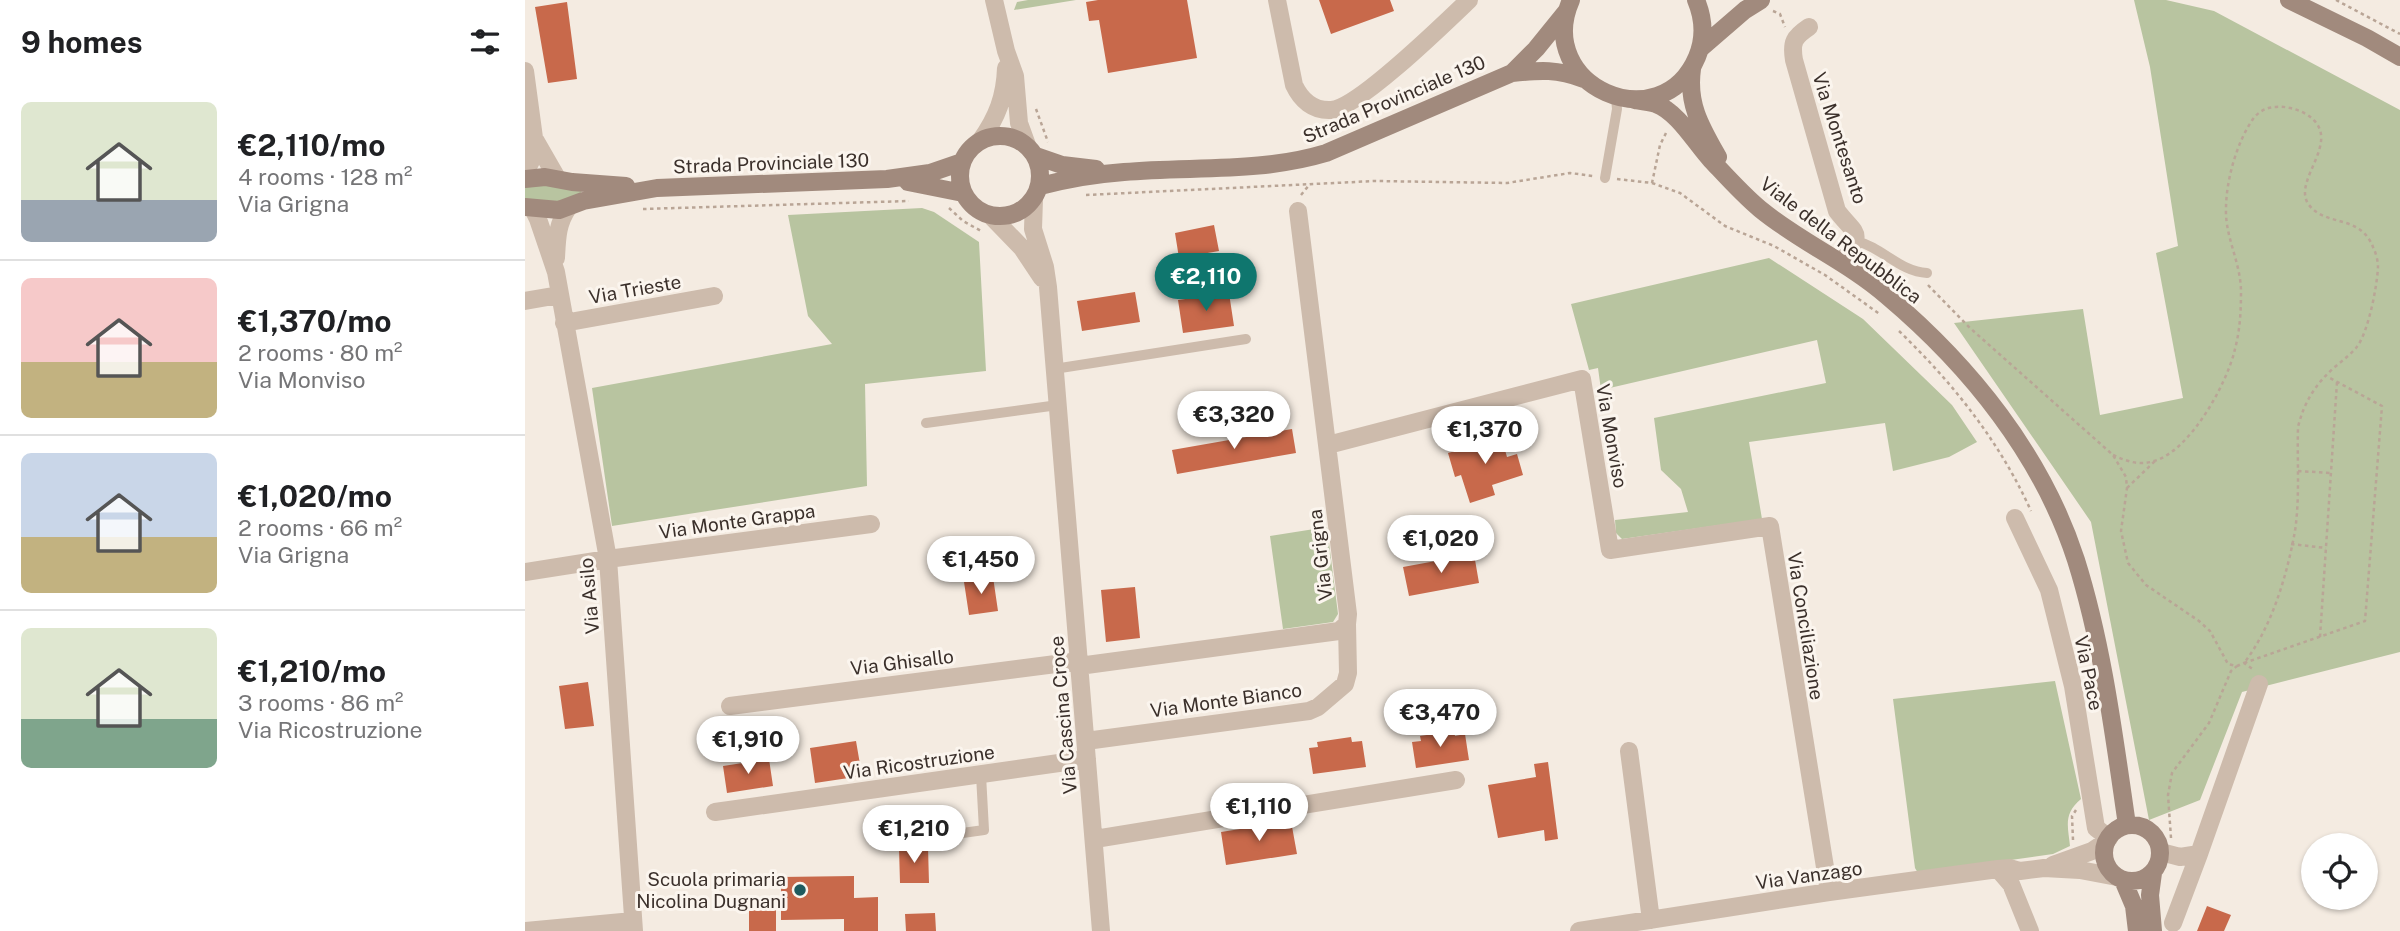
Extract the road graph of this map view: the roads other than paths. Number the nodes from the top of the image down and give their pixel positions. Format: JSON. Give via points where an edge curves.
{"nodes":[{"id":1,"x":994,"y":0,"type":"edge"},
{"id":2,"x":1277,"y":0,"type":"edge"},
{"id":3,"x":1469,"y":0,"type":"edge"},
{"id":4,"x":1696,"y":0,"type":"edge"},
{"id":5,"x":2290,"y":0,"type":"edge"},
{"id":6,"x":1570,"y":4,"type":"edge"},
{"id":7,"x":1766,"y":5,"type":"edge"},
{"id":8,"x":1809,"y":27,"type":"dead end"},
{"id":9,"x":1701,"y":48,"type":"junction"},
{"id":10,"x":1006,"y":51,"type":"junction"},
{"id":11,"x":2400,"y":57,"type":"edge"},
{"id":12,"x":1693,"y":67,"type":"junction"},
{"id":13,"x":525,"y":71,"type":"edge"},
{"id":14,"x":1512,"y":73,"type":"junction"},
{"id":15,"x":1584,"y":79,"type":"junction"},
{"id":16,"x":1616,"y":98,"type":"junction"},
{"id":17,"x":1635,"y":100,"type":"junction"},
{"id":18,"x":534,"y":138,"type":"junction"},
{"id":19,"x":981,"y":140,"type":"junction"},
{"id":20,"x":1031,"y":151,"type":"junction"},
{"id":21,"x":963,"y":162,"type":"junction"},
{"id":22,"x":1124,"y":172,"type":"junction"},
{"id":23,"x":525,"y":173,"type":"edge"},
{"id":24,"x":557,"y":178,"type":"junction"},
{"id":25,"x":1605,"y":178,"type":"dead end"},
{"id":26,"x":525,"y":179,"type":"edge"},
{"id":27,"x":887,"y":179,"type":"junction"},
{"id":28,"x":1732,"y":181,"type":"junction"},
{"id":29,"x":657,"y":188,"type":"junction"},
{"id":30,"x":963,"y":193,"type":"junction"},
{"id":31,"x":1037,"y":193,"type":"junction"},
{"id":32,"x":529,"y":208,"type":"edge"},
{"id":33,"x":568,"y":208,"type":"junction"},
{"id":34,"x":1298,"y":211,"type":"dead end"},
{"id":35,"x":991,"y":216,"type":"junction"},
{"id":36,"x":1856,"y":241,"type":"junction"},
{"id":37,"x":1842,"y":262,"type":"junction"},
{"id":38,"x":556,"y":272,"type":"junction"},
{"id":39,"x":1927,"y":273,"type":"dead end"},
{"id":40,"x":1048,"y":286,"type":"junction"},
{"id":41,"x":559,"y":295,"type":"junction"},
{"id":42,"x":714,"y":296,"type":"dead end"},
{"id":43,"x":525,"y":301,"type":"edge"},
{"id":44,"x":564,"y":323,"type":"junction"},
{"id":45,"x":1246,"y":339,"type":"dead end"},
{"id":46,"x":1055,"y":369,"type":"junction"},
{"id":47,"x":1058,"y":405,"type":"junction"},
{"id":48,"x":926,"y":423,"type":"dead end"},
{"id":49,"x":1328,"y":445,"type":"junction"},
{"id":50,"x":2015,"y":518,"type":"dead end"},
{"id":51,"x":871,"y":524,"type":"dead end"},
{"id":52,"x":1610,"y":550,"type":"joint"},
{"id":53,"x":608,"y":559,"type":"junction"},
{"id":54,"x":525,"y":572,"type":"edge"},
{"id":55,"x":1347,"y":624,"type":"junction"},
{"id":56,"x":1079,"y":664,"type":"junction"},
{"id":57,"x":2259,"y":684,"type":"road end"},
{"id":58,"x":730,"y":706,"type":"dead end"},
{"id":59,"x":1086,"y":750,"type":"junction"},
{"id":60,"x":1629,"y":751,"type":"dead end"},
{"id":61,"x":981,"y":775,"type":"junction"},
{"id":62,"x":1456,"y":780,"type":"dead end"},
{"id":63,"x":715,"y":812,"type":"dead end"},
{"id":64,"x":2127,"y":825,"type":"junction"},
{"id":65,"x":934,"y":837,"type":"dead end"},
{"id":66,"x":1095,"y":839,"type":"junction"},
{"id":67,"x":2108,"y":839,"type":"junction"},
{"id":68,"x":2167,"y":854,"type":"junction"},
{"id":69,"x":2199,"y":854,"type":"junction"},
{"id":70,"x":2044,"y":868,"type":"junction"},
{"id":71,"x":2153,"y":873,"type":"junction"},
{"id":72,"x":2015,"y":877,"type":"junction"},
{"id":73,"x":2120,"y":879,"type":"junction"},
{"id":74,"x":1829,"y":892,"type":"junction"},
{"id":75,"x":1651,"y":920,"type":"junction"},
{"id":76,"x":2173,"y":923,"type":"dead end"},
{"id":77,"x":633,"y":926,"type":"edge"},
{"id":78,"x":1591,"y":930,"type":"edge"},
{"id":79,"x":525,"y":931,"type":"edge"},
{"id":80,"x":1101,"y":931,"type":"edge"},
{"id":81,"x":2030,"y":931,"type":"edge"},
{"id":82,"x":2137,"y":931,"type":"edge"},
{"id":83,"x":2153,"y":931,"type":"edge"}],
"edges":[{"from":1,"to":10,"type":"street"},
{"from":2,"to":3,"type":"street","via":[[1294,85],[1305,102],[1332,110],[1365,92]]},
{"from":4,"to":9,"type":"street","via":[[1703,30]]},
{"from":5,"to":11,"type":"street"},
{"from":6,"to":14,"type":"street","name":"Strada Provinciale 130"},
{"from":6,"to":15,"type":"street","via":[[1564,27],[1566,46]]},
{"from":7,"to":9,"type":"street","via":[[1745,10]]},
{"from":8,"to":36,"type":"street","name":"Via Montesanto","via":[[1794,38],[1794,60],[1837,211],[1854,228]]},
{"from":9,"to":12,"type":"street"},
{"from":10,"to":19,"type":"street","via":[[1004,96],[996,119]]},
{"from":10,"to":20,"type":"street","via":[[1015,76],[1019,123]]},
{"from":12,"to":17,"type":"street","via":[[1668,91]]},
{"from":12,"to":28,"type":"street","name":"Viale della Repubblica","via":[[1689,89],[1695,112]]},
{"from":13,"to":18,"type":"street"},
{"from":14,"to":15,"type":"street","name":"Strada Provinciale 130","via":[[1545,69]]},
{"from":14,"to":22,"type":"street","name":"Strada Provinciale 130","via":[[1300,161]]},
{"from":15,"to":16,"type":"street"},
{"from":16,"to":17,"type":"street"},
{"from":16,"to":25,"type":"lane"},
{"from":17,"to":28,"type":"street","name":"Viale della Repubblica","via":[[1658,104],[1680,122]]},
{"from":18,"to":23,"type":"street"},
{"from":18,"to":24,"type":"street"},
{"from":19,"to":20,"type":"street","name":"Strada Provinciale 130","via":[[1005,136]]},
{"from":19,"to":21,"type":"street"},
{"from":20,"to":22,"type":"street","name":"Strada Provinciale 130","via":[[1062,166]]},
{"from":20,"to":31,"type":"street","via":[[1041,176]]},
{"from":21,"to":27,"type":"street","name":"Strada Provinciale 130","via":[[930,173]]},
{"from":21,"to":30,"type":"street"},
{"from":22,"to":31,"type":"street","name":"Strada Provinciale 130","via":[[1062,180]]},
{"from":24,"to":26,"type":"street","name":"Strada Provinciale 130"},
{"from":24,"to":29,"type":"street","name":"Strada Provinciale 130"},
{"from":27,"to":29,"type":"street","name":"Strada Provinciale 130"},
{"from":27,"to":30,"type":"street","name":"Strada Provinciale 130"},
{"from":28,"to":37,"type":"street","name":"Viale della Repubblica","via":[[1779,224]]},
{"from":29,"to":33,"type":"street","name":"Strada Provinciale 130","via":[[596,198]]},
{"from":30,"to":35,"type":"street","via":[[979,211]]},
{"from":31,"to":35,"type":"street","name":"Strada Provinciale 130","via":[[1015,214]]},
{"from":31,"to":40,"type":"street","name":"Via Cascina Croce","via":[[1033,229]]},
{"from":32,"to":33,"type":"street","name":"Strada Provinciale 130"},
{"from":32,"to":38,"type":"street","name":"Via Asilo","via":[[538,219]]},
{"from":33,"to":38,"type":"street","name":"Via Asilo","via":[[558,229]]},
{"from":34,"to":49,"type":"street","name":"Via Grigna"},
{"from":35,"to":40,"type":"street","name":"Via Cascina Croce","via":[[1022,248]]},
{"from":36,"to":37,"type":"street"},
{"from":36,"to":39,"type":"lane","via":[[1870,244],[1916,273]]},
{"from":37,"to":64,"type":"street","name":"Viale della Repubblica","via":[[1934,339],[1986,396],[2025,450],[2050,497],[2075,558],[2096,635]]},
{"from":38,"to":41,"type":"street","name":"Via Asilo"},
{"from":40,"to":46,"type":"street","name":"Via Cascina Croce"},
{"from":41,"to":43,"type":"street"},
{"from":41,"to":44,"type":"street","name":"Via Asilo"},
{"from":42,"to":44,"type":"street","name":"Via Trieste"},
{"from":44,"to":53,"type":"street","name":"Via Asilo"},
{"from":45,"to":46,"type":"lane"},
{"from":46,"to":47,"type":"street","name":"Via Cascina Croce"},
{"from":47,"to":48,"type":"lane"},
{"from":47,"to":56,"type":"street","name":"Via Cascina Croce"},
{"from":49,"to":52,"type":"street","name":"Via Monviso","via":[[1582,379]]},
{"from":49,"to":55,"type":"street","name":"Via Grigna"},
{"from":50,"to":67,"type":"street","name":"Via Pace","via":[[2049,590],[2073,686],[2096,828]]},
{"from":51,"to":53,"type":"street","name":"Via Monte Grappa"},
{"from":52,"to":74,"type":"street","name":"Via Conciliazione","via":[[1770,526]]},
{"from":53,"to":54,"type":"street","name":"Via Monte Grappa"},
{"from":53,"to":77,"type":"street","name":"Via Asilo"},
{"from":55,"to":56,"type":"street","name":"Via Grigna","via":[[1339,631]]},
{"from":55,"to":59,"type":"street","name":"Via Monte Bianco","via":[[1345,684],[1318,707]]},
{"from":56,"to":58,"type":"street","name":"Via Ghisallo"},
{"from":56,"to":59,"type":"street","name":"Via Cascina Croce"},
{"from":57,"to":69,"type":"street"},
{"from":59,"to":61,"type":"street","name":"Via Ricostruzione"},
{"from":59,"to":66,"type":"street","name":"Via Cascina Croce"},
{"from":60,"to":75,"type":"street"},
{"from":61,"to":63,"type":"street","name":"Via Ricostruzione"},
{"from":61,"to":65,"type":"lane","via":[[984,830]]},
{"from":62,"to":66,"type":"street"},
{"from":64,"to":67,"type":"street"},
{"from":64,"to":68,"type":"street","via":[[2146,828]]},
{"from":66,"to":80,"type":"street","name":"Via Cascina Croce"},
{"from":67,"to":70,"type":"street"},
{"from":67,"to":73,"type":"street","via":[[2104,858]]},
{"from":68,"to":69,"type":"street"},
{"from":68,"to":71,"type":"street"},
{"from":69,"to":76,"type":"street"},
{"from":70,"to":72,"type":"street"},
{"from":70,"to":73,"type":"street"},
{"from":71,"to":73,"type":"street","via":[[2135,882]]},
{"from":71,"to":83,"type":"street"},
{"from":72,"to":74,"type":"street","name":"Via Vanzago","via":[[1998,869]]},
{"from":72,"to":81,"type":"street"},
{"from":73,"to":82,"type":"street","via":[[2134,906]]},
{"from":74,"to":75,"type":"street","name":"Via Vanzago"},
{"from":75,"to":78,"type":"street","name":"Via Vanzago"},
{"from":77,"to":79,"type":"street"}]}
